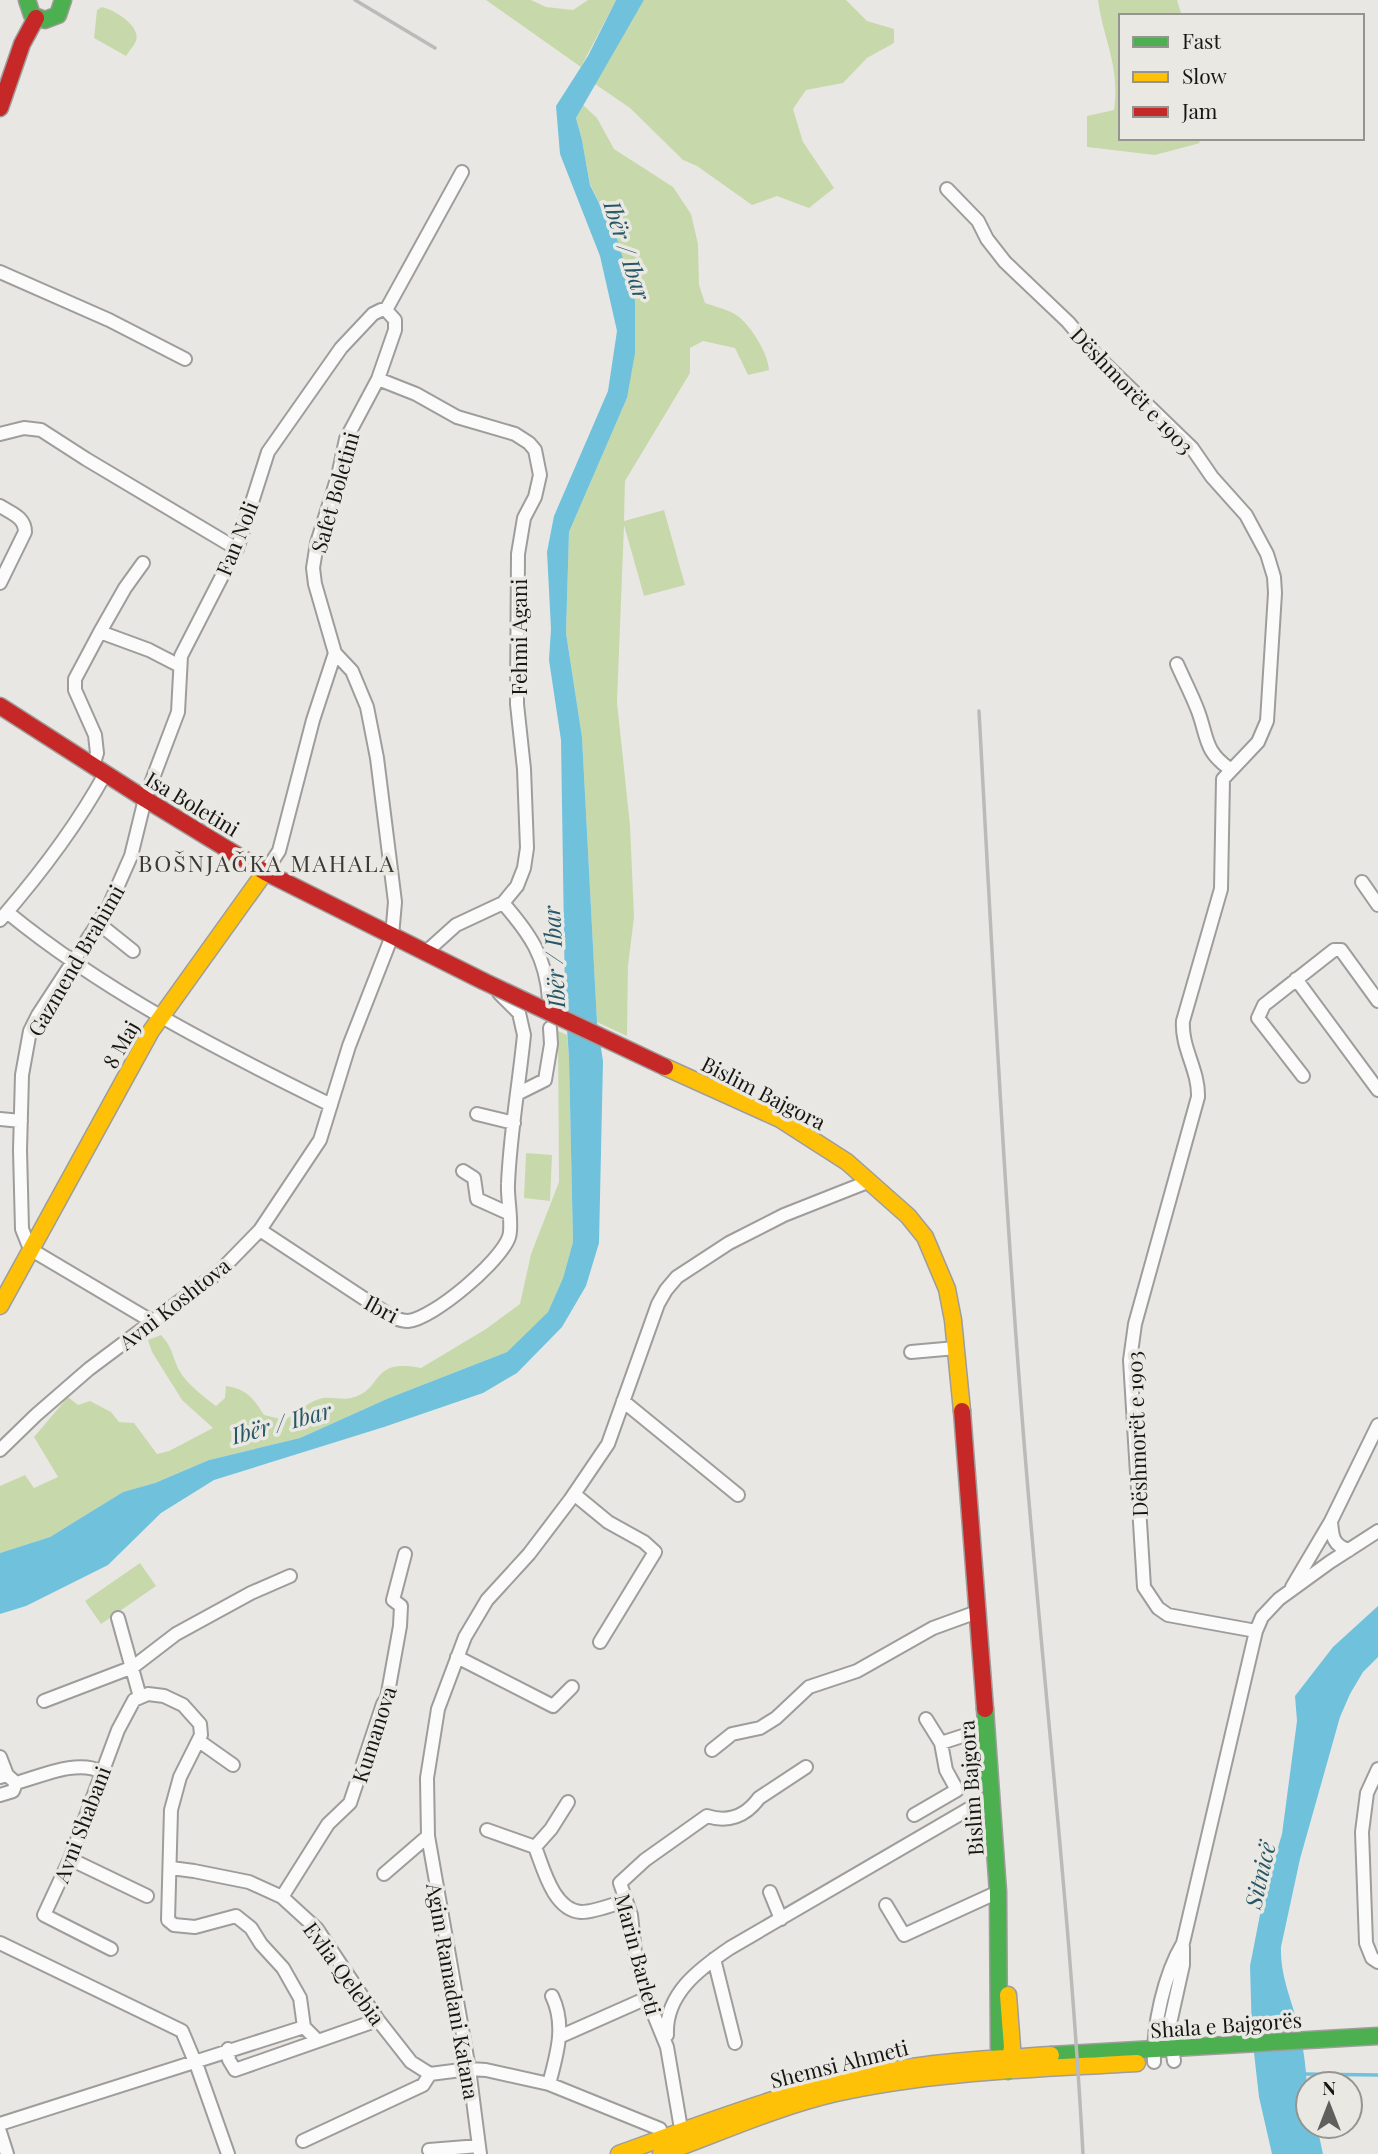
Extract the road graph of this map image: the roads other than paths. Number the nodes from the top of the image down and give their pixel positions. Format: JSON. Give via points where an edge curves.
{"nodes":[{"id":1,"x":25,"y":0,"type":"edge"},
{"id":2,"x":63,"y":0,"type":"edge"},
{"id":3,"x":36,"y":18,"type":"junction"},
{"id":4,"x":0,"y":107,"type":"edge"},
{"id":5,"x":462,"y":172,"type":"dead end"},
{"id":6,"x":947,"y":190,"type":"dead end"},
{"id":7,"x":0,"y":272,"type":"edge"},
{"id":8,"x":386,"y":310,"type":"junction"},
{"id":9,"x":185,"y":359,"type":"dead end"},
{"id":10,"x":378,"y":380,"type":"junction"},
{"id":11,"x":0,"y":434,"type":"edge"},
{"id":12,"x":0,"y":506,"type":"edge"},
{"id":13,"x":237,"y":549,"type":"junction"},
{"id":14,"x":143,"y":563,"type":"dead end"},
{"id":15,"x":0,"y":583,"type":"edge"},
{"id":16,"x":100,"y":632,"type":"junction"},
{"id":17,"x":335,"y":653,"type":"junction"},
{"id":18,"x":1177,"y":664,"type":"dead end"},
{"id":19,"x":180,"y":666,"type":"junction"},
{"id":20,"x":0,"y":706,"type":"edge"},
{"id":21,"x":1230,"y":769,"type":"junction"},
{"id":22,"x":99,"y":770,"type":"junction"},
{"id":23,"x":145,"y":799,"type":"junction"},
{"id":24,"x":265,"y":872,"type":"junction"},
{"id":25,"x":1362,"y":882,"type":"dead end"},
{"id":26,"x":503,"y":903,"type":"junction"},
{"id":27,"x":1378,"y":905,"type":"edge"},
{"id":28,"x":3,"y":916,"type":"edge"},
{"id":29,"x":98,"y":923,"type":"junction"},
{"id":30,"x":393,"y":936,"type":"junction"},
{"id":31,"x":133,"y":951,"type":"dead end"},
{"id":32,"x":426,"y":952,"type":"junction"},
{"id":33,"x":73,"y":962,"type":"junction"},
{"id":34,"x":1296,"y":979,"type":"junction"},
{"id":35,"x":484,"y":981,"type":"junction"},
{"id":36,"x":550,"y":999,"type":"dead end"},
{"id":37,"x":1378,"y":1001,"type":"edge"},
{"id":38,"x":161,"y":1017,"type":"junction"},
{"id":39,"x":550,"y":1027,"type":"dead end"},
{"id":40,"x":1303,"y":1076,"type":"dead end"},
{"id":41,"x":1378,"y":1090,"type":"edge"},
{"id":42,"x":519,"y":1093,"type":"junction"},
{"id":43,"x":331,"y":1105,"type":"junction"},
{"id":44,"x":477,"y":1114,"type":"dead end"},
{"id":45,"x":0,"y":1119,"type":"edge"},
{"id":46,"x":21,"y":1121,"type":"junction"},
{"id":47,"x":514,"y":1123,"type":"junction"},
{"id":48,"x":463,"y":1171,"type":"dead end"},
{"id":49,"x":870,"y":1181,"type":"junction"},
{"id":50,"x":508,"y":1213,"type":"junction"},
{"id":51,"x":260,"y":1230,"type":"junction"},
{"id":52,"x":30,"y":1249,"type":"junction"},
{"id":53,"x":0,"y":1306,"type":"edge"},
{"id":54,"x":153,"y":1322,"type":"junction"},
{"id":55,"x":956,"y":1348,"type":"junction"},
{"id":56,"x":911,"y":1352,"type":"dead end"},
{"id":57,"x":623,"y":1401,"type":"junction"},
{"id":58,"x":1378,"y":1425,"type":"edge"},
{"id":59,"x":0,"y":1450,"type":"edge"},
{"id":60,"x":574,"y":1494,"type":"junction"},
{"id":61,"x":738,"y":1495,"type":"dead end"},
{"id":62,"x":1331,"y":1521,"type":"junction"},
{"id":63,"x":1378,"y":1531,"type":"edge"},
{"id":64,"x":1349,"y":1550,"type":"junction"},
{"id":65,"x":405,"y":1553,"type":"dead end"},
{"id":66,"x":290,"y":1576,"type":"dead end"},
{"id":67,"x":1288,"y":1593,"type":"junction"},
{"id":68,"x":977,"y":1612,"type":"junction"},
{"id":69,"x":118,"y":1618,"type":"dead end"},
{"id":70,"x":1256,"y":1631,"type":"junction"},
{"id":71,"x":600,"y":1642,"type":"dead end"},
{"id":72,"x":457,"y":1657,"type":"junction"},
{"id":73,"x":133,"y":1667,"type":"junction"},
{"id":74,"x":572,"y":1687,"type":"dead end"},
{"id":75,"x":140,"y":1697,"type":"junction"},
{"id":76,"x":44,"y":1701,"type":"dead end"},
{"id":77,"x":926,"y":1719,"type":"dead end"},
{"id":78,"x":987,"y":1728,"type":"junction"},
{"id":79,"x":199,"y":1741,"type":"junction"},
{"id":80,"x":941,"y":1743,"type":"junction"},
{"id":81,"x":712,"y":1750,"type":"dead end"},
{"id":82,"x":0,"y":1757,"type":"edge"},
{"id":83,"x":233,"y":1765,"type":"dead end"},
{"id":84,"x":806,"y":1767,"type":"dead end"},
{"id":85,"x":1378,"y":1769,"type":"edge"},
{"id":86,"x":102,"y":1772,"type":"junction"},
{"id":87,"x":8,"y":1778,"type":"edge"},
{"id":88,"x":0,"y":1795,"type":"edge"},
{"id":89,"x":991,"y":1796,"type":"junction"},
{"id":90,"x":568,"y":1802,"type":"dead end"},
{"id":91,"x":914,"y":1815,"type":"dead end"},
{"id":92,"x":487,"y":1830,"type":"dead end"},
{"id":93,"x":428,"y":1836,"type":"junction"},
{"id":94,"x":535,"y":1847,"type":"junction"},
{"id":95,"x":70,"y":1859,"type":"junction"},
{"id":96,"x":171,"y":1868,"type":"junction"},
{"id":97,"x":384,"y":1874,"type":"dead end"},
{"id":98,"x":770,"y":1892,"type":"dead end"},
{"id":99,"x":999,"y":1892,"type":"junction"},
{"id":100,"x":147,"y":1896,"type":"dead end"},
{"id":101,"x":282,"y":1897,"type":"junction"},
{"id":102,"x":624,"y":1901,"type":"junction"},
{"id":103,"x":886,"y":1905,"type":"dead end"},
{"id":104,"x":781,"y":1919,"type":"junction"},
{"id":105,"x":0,"y":1943,"type":"edge"},
{"id":106,"x":1183,"y":1943,"type":"junction"},
{"id":107,"x":111,"y":1948,"type":"dead end"},
{"id":108,"x":714,"y":1959,"type":"junction"},
{"id":109,"x":1378,"y":1962,"type":"edge"},
{"id":110,"x":552,"y":1996,"type":"dead end"},
{"id":111,"x":647,"y":1998,"type":"junction"},
{"id":112,"x":378,"y":2020,"type":"junction"},
{"id":113,"x":304,"y":2027,"type":"junction"},
{"id":114,"x":1005,"y":2031,"type":"junction"},
{"id":115,"x":559,"y":2036,"type":"junction"},
{"id":116,"x":1378,"y":2036,"type":"edge"},
{"id":117,"x":317,"y":2040,"type":"junction"},
{"id":118,"x":735,"y":2043,"type":"dead end"},
{"id":119,"x":667,"y":2047,"type":"junction"},
{"id":120,"x":1378,"y":2048,"type":"edge"},
{"id":121,"x":229,"y":2049,"type":"junction"},
{"id":122,"x":1236,"y":2051,"type":"junction"},
{"id":123,"x":1173,"y":2055,"type":"junction"},
{"id":124,"x":1032,"y":2056,"type":"junction"},
{"id":125,"x":1154,"y":2056,"type":"junction"},
{"id":126,"x":195,"y":2061,"type":"junction"},
{"id":127,"x":955,"y":2061,"type":"junction"},
{"id":128,"x":1077,"y":2061,"type":"junction"},
{"id":129,"x":1007,"y":2062,"type":"junction"},
{"id":130,"x":469,"y":2069,"type":"junction"},
{"id":131,"x":430,"y":2074,"type":"junction"},
{"id":132,"x":549,"y":2084,"type":"junction"},
{"id":133,"x":0,"y":2123,"type":"edge"},
{"id":134,"x":680,"y":2123,"type":"junction"},
{"id":135,"x":697,"y":2126,"type":"junction"},
{"id":136,"x":0,"y":2132,"type":"edge"},
{"id":137,"x":303,"y":2141,"type":"dead end"},
{"id":138,"x":661,"y":2146,"type":"edge"},
{"id":139,"x":429,"y":2150,"type":"dead end"},
{"id":140,"x":480,"y":2150,"type":"edge"},
{"id":141,"x":7,"y":2154,"type":"edge"},
{"id":142,"x":228,"y":2154,"type":"edge"},
{"id":143,"x":618,"y":2154,"type":"edge"}],
"edges":[{"from":1,"to":3,"type":"main road"},
{"from":2,"to":3,"type":"main road","via":[[55,18]]},
{"from":3,"to":4,"type":"main road"},
{"from":5,"to":8,"type":"street"},
{"from":6,"to":21,"type":"street","name":"Dëshmorët e 1903","via":[[978,221],[1005,262],[1192,448],[1245,515],[1267,554],[1275,593],[1267,720],[1258,742]]},
{"from":7,"to":9,"type":"street"},
{"from":8,"to":10,"type":"street","name":"Safet Boletini","via":[[396,320],[395,330]]},
{"from":8,"to":13,"type":"street","name":"Fan Noli","via":[[373,314],[341,348],[268,452]]},
{"from":10,"to":17,"type":"street","name":"Safet Boletini","via":[[346,439],[314,555],[315,583]]},
{"from":10,"to":26,"type":"street","name":"Fehmi Agani","via":[[457,417],[515,435],[529,443],[538,461],[539,484],[524,518],[518,554],[517,704],[527,848],[522,877]]},
{"from":11,"to":13,"type":"street","via":[[24,428],[41,430]]},
{"from":12,"to":15,"type":"street","via":[[23,521],[26,532]]},
{"from":13,"to":19,"type":"street","name":"Fan Noli"},
{"from":14,"to":16,"type":"street"},
{"from":16,"to":19,"type":"street"},
{"from":16,"to":22,"type":"street","via":[[75,679],[75,690],[95,735]]},
{"from":17,"to":24,"type":"street","via":[[279,851]]},
{"from":17,"to":30,"type":"street","name":"Avni Koshtova","via":[[352,671],[367,707],[395,902]]},
{"from":18,"to":21,"type":"street","via":[[1209,748]]},
{"from":19,"to":23,"type":"street","name":"Fan Noli","via":[[178,712]]},
{"from":20,"to":22,"type":"main road","name":"Isa Boletini"},
{"from":21,"to":70,"type":"street","name":"Dëshmorët e 1903","via":[[1222,785],[1219,898],[1183,1021],[1198,1097],[1135,1324],[1130,1360],[1144,1587],[1157,1608],[1168,1615]]},
{"from":22,"to":23,"type":"main road","name":"Isa Boletini"},
{"from":22,"to":28,"type":"street","via":[[85,811]]},
{"from":23,"to":24,"type":"main road","name":"Isa Boletini"},
{"from":23,"to":29,"type":"street","name":"Gazmend Brahimi","via":[[131,856]]},
{"from":24,"to":30,"type":"main road","name":"Isa Boletini"},
{"from":24,"to":38,"type":"main road","name":"8 Maj"},
{"from":25,"to":27,"type":"street"},
{"from":26,"to":32,"type":"street","name":"Fehmi Agani","via":[[456,926]]},
{"from":26,"to":36,"type":"street","via":[[527,930],[548,974]]},
{"from":28,"to":33,"type":"street"},
{"from":29,"to":31,"type":"street"},
{"from":29,"to":33,"type":"street","name":"Gazmend Brahimi"},
{"from":30,"to":32,"type":"main road","name":"Isa Boletini"},
{"from":30,"to":43,"type":"street","name":"Avni Koshtova"},
{"from":32,"to":35,"type":"main road","name":"Isa Boletini"},
{"from":33,"to":38,"type":"street"},
{"from":33,"to":46,"type":"street","name":"Gazmend Brahimi","via":[[30,1031],[22,1075]]},
{"from":34,"to":37,"type":"street","via":[[1327,954],[1341,950]]},
{"from":34,"to":40,"type":"street","via":[[1265,1005],[1258,1018]]},
{"from":34,"to":41,"type":"street"},
{"from":35,"to":42,"type":"street","name":"Ibri","via":[[512,1005],[523,1022]]},
{"from":35,"to":49,"type":"main road","name":"Bislim Bajgora","bridge":true,"via":[[780,1119]]},
{"from":38,"to":43,"type":"street"},
{"from":38,"to":52,"type":"main road","name":"8 Maj"},
{"from":39,"to":42,"type":"street","via":[[545,1080]]},
{"from":42,"to":47,"type":"street","name":"Ibri"},
{"from":43,"to":51,"type":"street","name":"Avni Koshtova","via":[[320,1140]]},
{"from":44,"to":47,"type":"street"},
{"from":45,"to":46,"type":"street"},
{"from":46,"to":52,"type":"street","name":"Gazmend Brahimi","via":[[20,1212]]},
{"from":47,"to":50,"type":"street","name":"Ibri"},
{"from":48,"to":50,"type":"street","via":[[474,1178],[477,1199]]},
{"from":49,"to":55,"type":"main road","name":"Bislim Bajgora","via":[[925,1237],[947,1289]]},
{"from":49,"to":57,"type":"street","name":"Agim Ramadani Katana","via":[[759,1227],[677,1277],[659,1304]]},
{"from":50,"to":51,"type":"street","name":"Ibri","via":[[508,1238],[481,1273],[441,1305],[408,1321],[392,1317]]},
{"from":51,"to":54,"type":"street","name":"Avni Koshtova","via":[[220,1271]]},
{"from":52,"to":53,"type":"main road","name":"8 Maj"},
{"from":52,"to":54,"type":"street"},
{"from":54,"to":59,"type":"street","name":"Avni Koshtova","via":[[89,1369]]},
{"from":55,"to":56,"type":"street"},
{"from":55,"to":68,"type":"main road","name":"Bislim Bajgora"},
{"from":57,"to":60,"type":"street","name":"Agim Ramadani Katana","via":[[608,1444]]},
{"from":57,"to":61,"type":"street"},
{"from":58,"to":62,"type":"street"},
{"from":60,"to":71,"type":"street","via":[[655,1552]]},
{"from":60,"to":72,"type":"street","name":"Agim Ramadani Katana","via":[[529,1554],[486,1600]]},
{"from":62,"to":64,"type":"street","via":[[1332,1538],[1340,1548]]},
{"from":62,"to":67,"type":"street"},
{"from":63,"to":64,"type":"street"},
{"from":64,"to":67,"type":"street"},
{"from":65,"to":101,"type":"street","name":"Kumanova","via":[[393,1600],[401,1606],[400,1626],[387,1698],[358,1784],[350,1803],[328,1824]]},
{"from":66,"to":73,"type":"street","via":[[176,1634]]},
{"from":67,"to":70,"type":"street","via":[[1262,1616]]},
{"from":68,"to":78,"type":"main road","name":"Bislim Bajgora"},
{"from":68,"to":81,"type":"street","via":[[933,1628],[857,1671],[809,1687],[776,1718],[760,1728],[732,1734]]},
{"from":69,"to":73,"type":"street"},
{"from":70,"to":106,"type":"street"},
{"from":72,"to":74,"type":"street","via":[[553,1706]]},
{"from":72,"to":93,"type":"street","name":"Agim Ramadani Katana","via":[[438,1709],[427,1778]]},
{"from":73,"to":75,"type":"street"},
{"from":73,"to":76,"type":"street"},
{"from":75,"to":79,"type":"street","via":[[164,1696],[183,1706],[200,1724]]},
{"from":75,"to":86,"type":"street","name":"Avni Shabani","via":[[127,1711]]},
{"from":77,"to":80,"type":"street"},
{"from":78,"to":80,"type":"street"},
{"from":78,"to":89,"type":"main road","name":"Bislim Bajgora"},
{"from":79,"to":83,"type":"street"},
{"from":79,"to":96,"type":"street","via":[[180,1777],[171,1810]]},
{"from":80,"to":91,"type":"street","via":[[946,1770],[957,1790]]},
{"from":82,"to":87,"type":"street"},
{"from":84,"to":102,"type":"street","name":"Marin Barleti","via":[[747,1811],[724,1820],[707,1816],[662,1847],[620,1883]]},
{"from":85,"to":109,"type":"street","via":[[1367,1793],[1363,1855],[1366,1943]]},
{"from":86,"to":87,"type":"street","via":[[77,1766]]},
{"from":86,"to":95,"type":"street","name":"Avni Shabani"},
{"from":87,"to":88,"type":"street","via":[[13,1791]]},
{"from":89,"to":99,"type":"main road","name":"Bislim Bajgora"},
{"from":89,"to":104,"type":"street"},
{"from":90,"to":94,"type":"street"},
{"from":92,"to":94,"type":"street"},
{"from":93,"to":97,"type":"street"},
{"from":93,"to":130,"type":"street","name":"Agim Ramadani Katana"},
{"from":94,"to":102,"type":"street","via":[[564,1904],[581,1912]]},
{"from":95,"to":100,"type":"street"},
{"from":95,"to":107,"type":"street","name":"Avni Shabani","via":[[44,1915]]},
{"from":96,"to":101,"type":"street","name":"Evlia Qelebia","via":[[248,1882]]},
{"from":96,"to":113,"type":"street","via":[[168,1920],[174,1926],[195,1927],[236,1916],[283,1968],[300,1998]]},
{"from":98,"to":104,"type":"street"},
{"from":99,"to":103,"type":"street","via":[[904,1934]]},
{"from":99,"to":114,"type":"main road","name":"Bislim Bajgora"},
{"from":101,"to":112,"type":"street","name":"Evlia Qelebia","via":[[317,1928]]},
{"from":102,"to":111,"type":"street","name":"Marin Barleti","via":[[631,1914]]},
{"from":104,"to":108,"type":"street"},
{"from":105,"to":126,"type":"street","via":[[182,2031]]},
{"from":106,"to":123,"type":"street","via":[[1169,2028]]},
{"from":106,"to":125,"type":"street","via":[[1160,2010]]},
{"from":108,"to":118,"type":"street"},
{"from":108,"to":119,"type":"street","via":[[681,1989],[666,2021]]},
{"from":110,"to":115,"type":"street","via":[[558,2009]]},
{"from":111,"to":115,"type":"street"},
{"from":111,"to":119,"type":"street","name":"Marin Barleti"},
{"from":112,"to":117,"type":"street"},
{"from":112,"to":131,"type":"street","name":"Evlia Qelebia","via":[[411,2062]]},
{"from":113,"to":117,"type":"street"},
{"from":113,"to":121,"type":"street"},
{"from":114,"to":124,"type":"main road"},
{"from":114,"to":127,"type":"main road","via":[[984,2048]]},
{"from":114,"to":129,"type":"main road","name":"Bislim Bajgora"},
{"from":115,"to":132,"type":"street"},
{"from":116,"to":122,"type":"main road","name":"Shala e Bajgorës"},
{"from":117,"to":121,"type":"street","via":[[235,2070]]},
{"from":119,"to":134,"type":"street","name":"Marin Barleti"},
{"from":120,"to":122,"type":"main road","name":"Shala e Bajgorës"},
{"from":121,"to":126,"type":"street"},
{"from":122,"to":123,"type":"main road","name":"Shala e Bajgorës"},
{"from":123,"to":125,"type":"main road","name":"Shala e Bajgorës"},
{"from":124,"to":128,"type":"main road","name":"Shemsi Ahmeti"},
{"from":124,"to":129,"type":"main road","name":"Shemsi Ahmeti"},
{"from":125,"to":128,"type":"main road","name":"Shala e Bajgorës"},
{"from":126,"to":133,"type":"street"},
{"from":126,"to":142,"type":"street"},
{"from":127,"to":129,"type":"main road","name":"Shemsi Ahmeti"},
{"from":127,"to":135,"type":"main road","name":"Shemsi Ahmeti","via":[[827,2083]]},
{"from":128,"to":129,"type":"main road","name":"Shemsi Ahmeti"},
{"from":129,"to":138,"type":"main road","name":"Shemsi Ahmeti","via":[[833,2094]]},
{"from":130,"to":131,"type":"street"},
{"from":130,"to":132,"type":"street"},
{"from":130,"to":140,"type":"street","name":"Agim Ramadani Katana"},
{"from":131,"to":137,"type":"street","via":[[423,2085]]},
{"from":132,"to":138,"type":"street"},
{"from":134,"to":135,"type":"street"},
{"from":134,"to":138,"type":"street","via":[[673,2123]]},
{"from":135,"to":138,"type":"main road","name":"Shemsi Ahmeti"},
{"from":136,"to":141,"type":"street"},
{"from":138,"to":143,"type":"main road","name":"Shemsi Ahmeti"},
{"from":139,"to":140,"type":"street","name":"Agim Ramadani Katana"}]}
